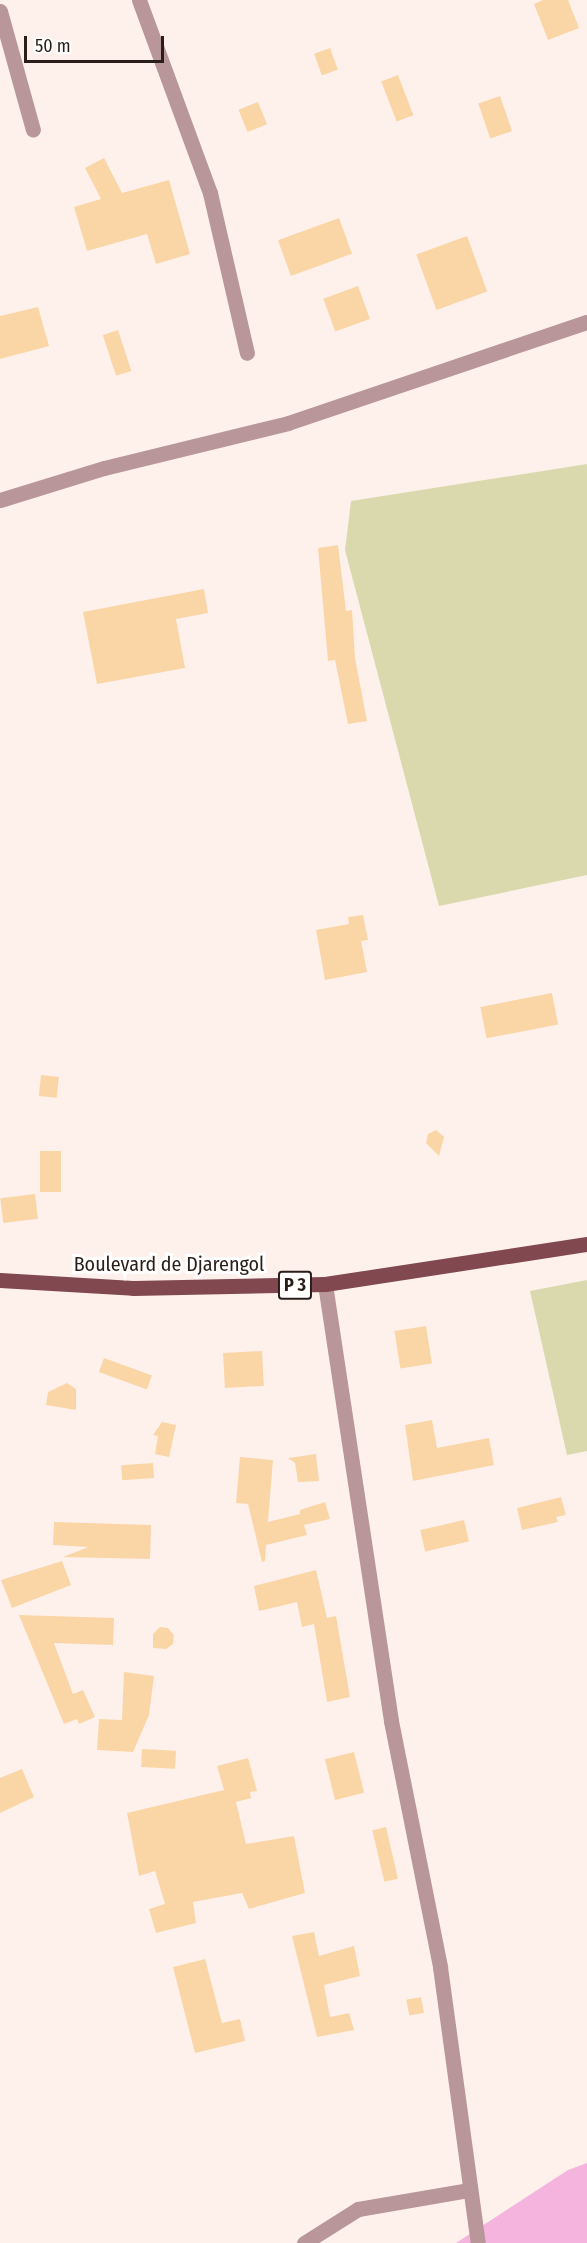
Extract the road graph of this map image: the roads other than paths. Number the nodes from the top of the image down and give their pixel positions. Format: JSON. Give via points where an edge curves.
{"nodes":[{"id":1,"x":139,"y":0,"type":"edge"},
{"id":2,"x":0,"y":12,"type":"edge"},
{"id":3,"x":33,"y":130,"type":"dead end"},
{"id":4,"x":587,"y":322,"type":"edge"},
{"id":5,"x":247,"y":353,"type":"dead end"},
{"id":6,"x":0,"y":500,"type":"edge"},
{"id":7,"x":587,"y":1244,"type":"edge"},
{"id":8,"x":0,"y":1280,"type":"edge"},
{"id":9,"x":325,"y":1284,"type":"junction"},
{"id":10,"x":469,"y":2190,"type":"junction"},
{"id":11,"x":304,"y":2243,"type":"edge"},
{"id":12,"x":478,"y":2243,"type":"edge"}],
"edges":[{"from":1,"to":5,"type":"street","via":[[210,193]]},
{"from":2,"to":3,"type":"street"},
{"from":4,"to":6,"type":"street","via":[[288,423],[104,468]]},
{"from":7,"to":9,"type":"main road","name":"Boulevard de Djarengol","number":"P 3"},
{"from":8,"to":9,"type":"main road","name":"Boulevard de Djarengol","number":"P 3","via":[[133,1288]]},
{"from":9,"to":10,"type":"street","via":[[391,1721],[440,1968]]},
{"from":10,"to":11,"type":"street","via":[[358,2209]]},
{"from":10,"to":12,"type":"street"}]}
